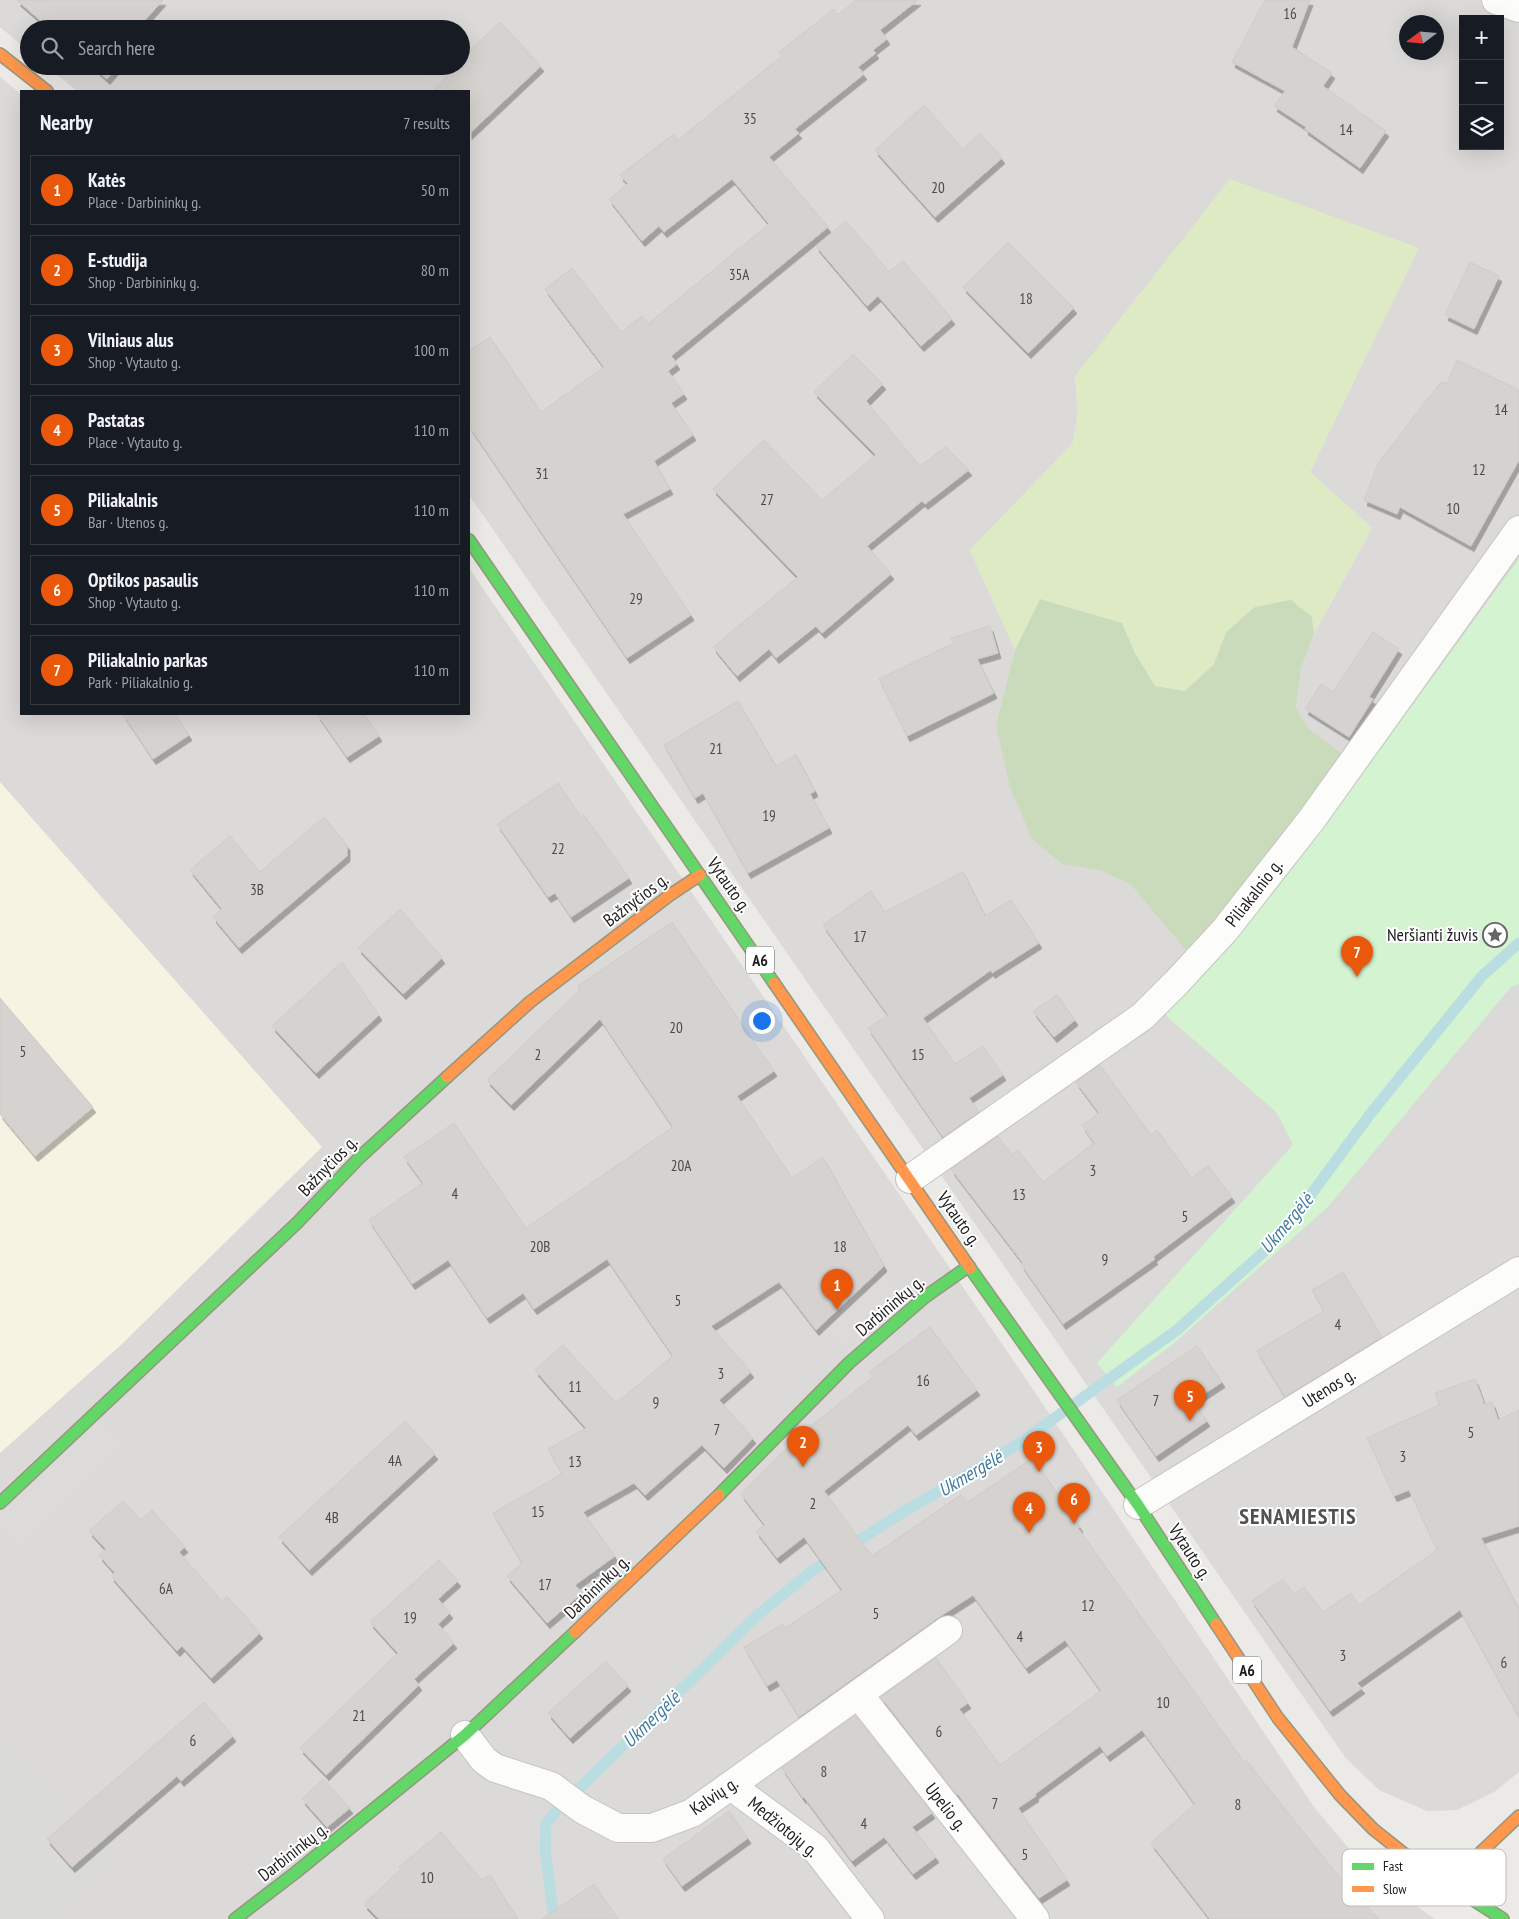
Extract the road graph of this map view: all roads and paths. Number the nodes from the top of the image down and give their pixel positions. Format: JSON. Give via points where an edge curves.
{"nodes":[{"id":1,"x":1496,"y":0,"type":"edge"},
{"id":2,"x":1519,"y":8,"type":"edge"},
{"id":3,"x":0,"y":54,"type":"edge"},
{"id":4,"x":20,"y":70,"type":"edge"},
{"id":5,"x":27,"y":75,"type":"edge"},
{"id":6,"x":46,"y":90,"type":"edge"},
{"id":7,"x":1519,"y":530,"type":"edge"},
{"id":8,"x":470,"y":541,"type":"edge"},
{"id":9,"x":700,"y":875,"type":"junction"},
{"id":10,"x":910,"y":1179,"type":"junction"},
{"id":11,"x":969,"y":1266,"type":"junction"},
{"id":12,"x":1519,"y":1272,"type":"edge"},
{"id":13,"x":0,"y":1503,"type":"edge"},
{"id":14,"x":1138,"y":1505,"type":"junction"},
{"id":15,"x":948,"y":1630,"type":"dead end"},
{"id":16,"x":858,"y":1695,"type":"junction"},
{"id":17,"x":465,"y":1735,"type":"junction"},
{"id":18,"x":731,"y":1786,"type":"junction"},
{"id":19,"x":1519,"y":1816,"type":"edge"},
{"id":20,"x":1398,"y":1849,"type":"edge"},
{"id":21,"x":1484,"y":1849,"type":"edge"},
{"id":22,"x":1483,"y":1906,"type":"edge"},
{"id":23,"x":235,"y":1919,"type":"edge"},
{"id":24,"x":870,"y":1919,"type":"edge"},
{"id":25,"x":1034,"y":1919,"type":"edge"},
{"id":26,"x":1503,"y":1919,"type":"edge"}],
"edges":[{"from":1,"to":2,"type":"street"},
{"from":3,"to":4,"type":"main road"},
{"from":5,"to":6,"type":"main road"},
{"from":7,"to":10,"type":"street","name":"Piliakalnio g.","via":[[1312,819],[1225,930],[1177,982],[1143,1016]]},
{"from":8,"to":9,"type":"main road","name":"Vytauto g.","number":"A6"},
{"from":9,"to":10,"type":"main road","name":"Vytauto g.","number":"A6"},
{"from":9,"to":13,"type":"main road","name":"Bažnyčios g.","via":[[524,1008],[360,1157],[297,1223]]},
{"from":10,"to":11,"type":"main road","name":"Vytauto g.","number":"A6"},
{"from":11,"to":14,"type":"main road","name":"Vytauto g.","number":"A6"},
{"from":11,"to":17,"type":"main road","name":"Darbininkų g.","via":[[925,1297],[849,1363],[701,1513]]},
{"from":12,"to":14,"type":"street","name":"Utenos g."},
{"from":14,"to":20,"type":"main road","name":"Vytauto g.","number":"A6","via":[[1278,1718],[1340,1795]]},
{"from":15,"to":16,"type":"street","name":"Kalvių g."},
{"from":16,"to":18,"type":"street","name":"Kalvių g."},
{"from":16,"to":25,"type":"street","name":"Upelio g."},
{"from":17,"to":18,"type":"street","name":"Kalvių g.","via":[[484,1760],[495,1768],[551,1786],[582,1809],[618,1828],[652,1828],[692,1813]]},
{"from":17,"to":23,"type":"main road","name":"Darbininkų g."},
{"from":18,"to":24,"type":"street","name":"Medžiotojų g.","via":[[814,1848]]},
{"from":19,"to":21,"type":"main road"},
{"from":22,"to":26,"type":"main road","number":"A6"}]}
